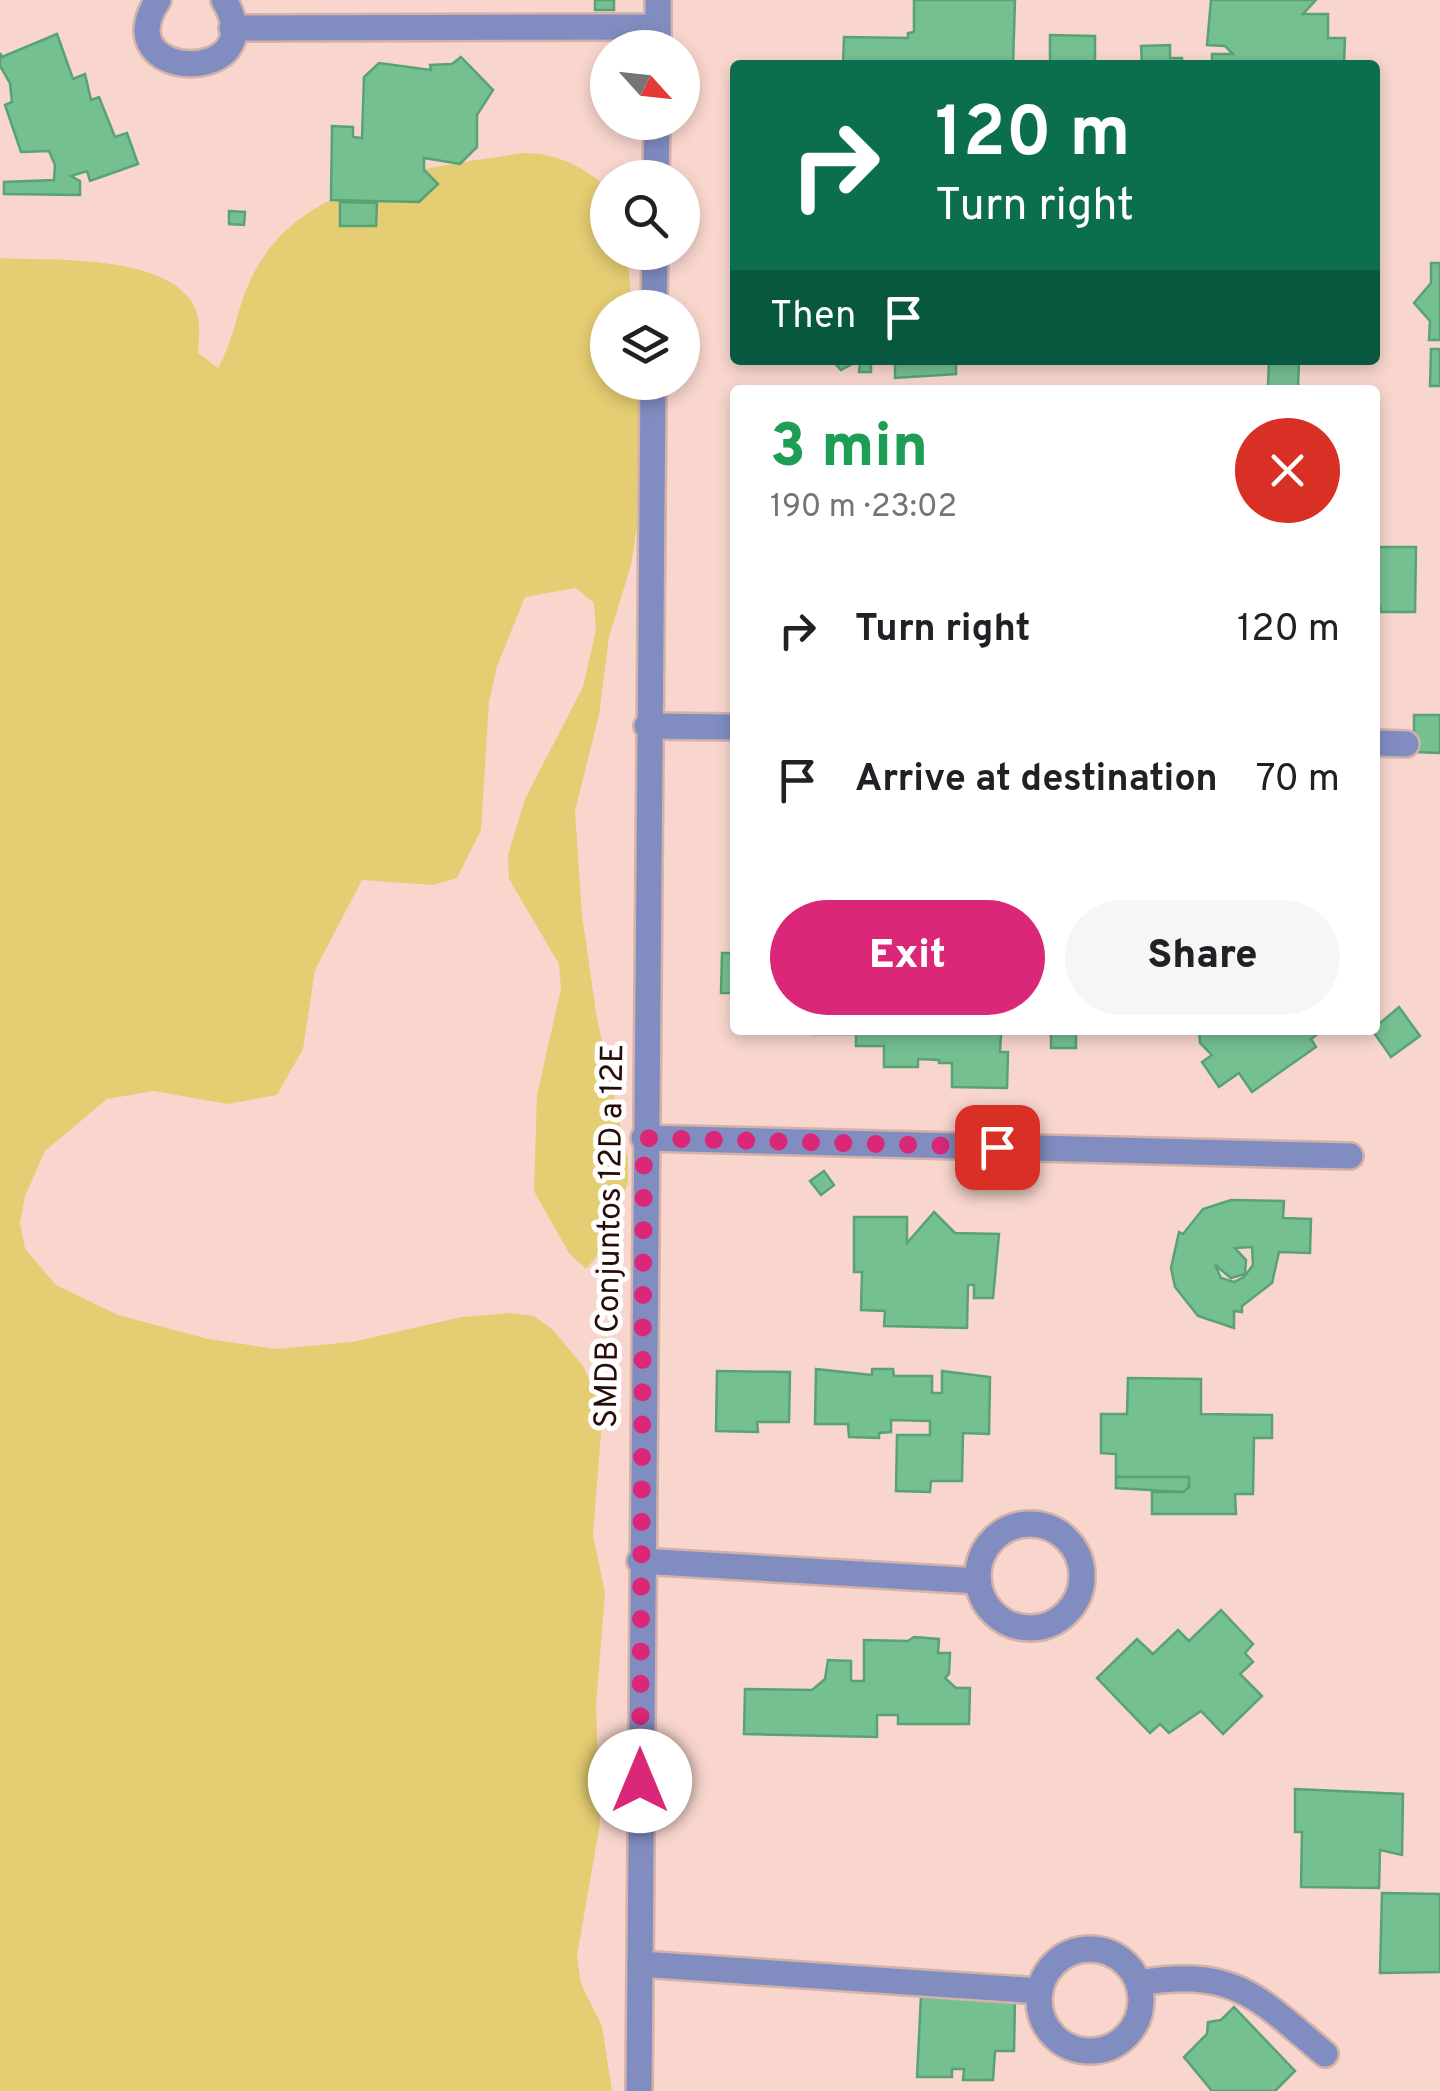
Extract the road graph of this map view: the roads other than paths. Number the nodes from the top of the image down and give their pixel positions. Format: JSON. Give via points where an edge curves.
{"nodes":[{"id":1,"x":158,"y":0,"type":"edge"},
{"id":2,"x":224,"y":0,"type":"edge"},
{"id":3,"x":658,"y":0,"type":"edge"},
{"id":4,"x":232,"y":28,"type":"junction"},
{"id":5,"x":658,"y":30,"type":"edge"},
{"id":6,"x":590,"y":36,"type":"edge"},
{"id":7,"x":653,"y":400,"type":"edge"},
{"id":8,"x":647,"y":726,"type":"junction"},
{"id":9,"x":730,"y":727,"type":"edge"},
{"id":10,"x":1380,"y":743,"type":"edge"},
{"id":11,"x":1406,"y":744,"type":"dead end"},
{"id":12,"x":644,"y":1138,"type":"junction"},
{"id":13,"x":1350,"y":1156,"type":"dead end"},
{"id":14,"x":640,"y":1561,"type":"junction"},
{"id":15,"x":978,"y":1581,"type":"junction"},
{"id":16,"x":640,"y":1964,"type":"junction"},
{"id":17,"x":1139,"y":1984,"type":"junction"},
{"id":18,"x":1040,"y":1991,"type":"junction"},
{"id":19,"x":1325,"y":2054,"type":"dead end"},
{"id":20,"x":639,"y":2091,"type":"edge"}],
"edges":[{"from":1,"to":4,"type":"street","via":[[150,31],[172,63],[212,62]]},
{"from":2,"to":4,"type":"street"},
{"from":3,"to":5,"type":"street"},
{"from":4,"to":6,"type":"street"},
{"from":7,"to":8,"type":"street","name":"SMDB Conjuntos 12D a 12E"},
{"from":8,"to":9,"type":"street"},
{"from":8,"to":12,"type":"street","name":"SMDB Conjuntos 12D a 12E"},
{"from":10,"to":11,"type":"street"},
{"from":12,"to":13,"type":"street"},
{"from":12,"to":14,"type":"street","name":"SMDB Conjuntos 12D a 12E"},
{"from":14,"to":15,"type":"street"},
{"from":14,"to":16,"type":"street","name":"SMDB Conjuntos 12D a 12E"},
{"from":15,"to":15,"type":"street","via":[[1003,1622],[1034,1628],[1075,1603],[1082,1571],[1057,1531],[1026,1524],[985,1549]]},
{"from":16,"to":18,"type":"street"},
{"from":16,"to":20,"type":"street","name":"SMDB Conjuntos 12D a 12E"},
{"from":17,"to":18,"type":"street","via":[[1119,1957],[1087,1948],[1056,1962]]},
{"from":17,"to":18,"type":"street","via":[[1142,2000],[1130,2031],[1102,2050],[1086,2051],[1055,2037],[1040,2008]]},
{"from":17,"to":19,"type":"street","via":[[1204,1979],[1251,1991]]}]}
